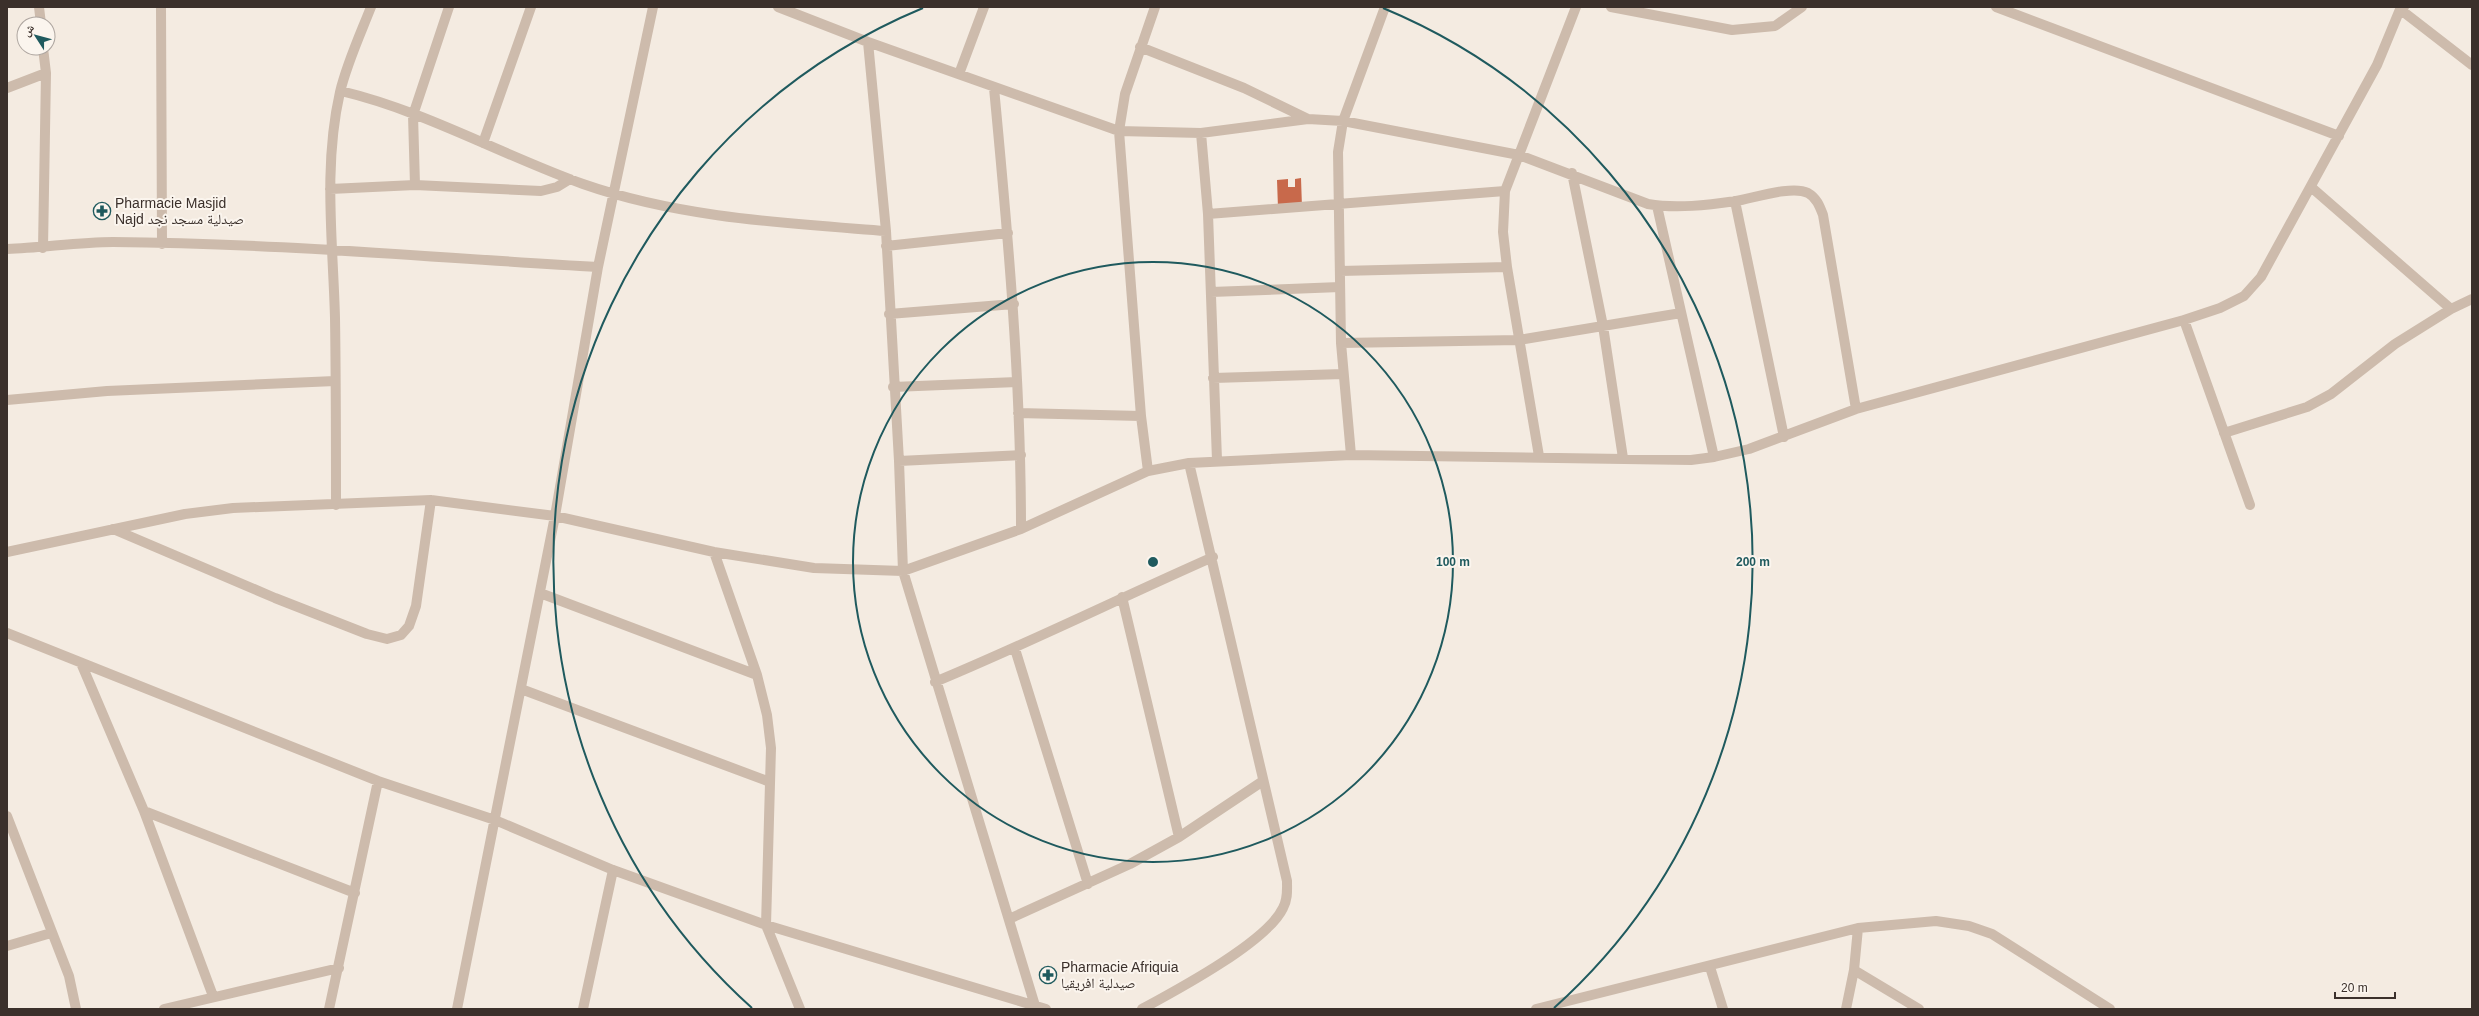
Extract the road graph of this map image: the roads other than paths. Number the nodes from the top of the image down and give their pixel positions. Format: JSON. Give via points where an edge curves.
{"nodes":[{"id":1,"x":161,"y":7,"type":"edge"},
{"id":2,"x":371,"y":7,"type":"edge"},
{"id":3,"x":449,"y":7,"type":"edge"},
{"id":4,"x":532,"y":7,"type":"edge"},
{"id":5,"x":653,"y":7,"type":"edge"},
{"id":6,"x":778,"y":7,"type":"edge"},
{"id":7,"x":984,"y":7,"type":"edge"},
{"id":8,"x":1155,"y":7,"type":"edge"},
{"id":9,"x":1384,"y":7,"type":"edge"},
{"id":10,"x":1576,"y":7,"type":"edge"},
{"id":11,"x":1611,"y":7,"type":"edge"},
{"id":12,"x":1802,"y":7,"type":"edge"},
{"id":13,"x":1996,"y":7,"type":"edge"},
{"id":14,"x":2402,"y":8,"type":"edge"},
{"id":15,"x":801,"y":10,"type":"edge"},
{"id":16,"x":868,"y":42,"type":"junction"},
{"id":17,"x":1140,"y":47,"type":"junction"},
{"id":18,"x":44,"y":56,"type":"edge"},
{"id":19,"x":2472,"y":65,"type":"edge"},
{"id":20,"x":46,"y":73,"type":"junction"},
{"id":21,"x":959,"y":74,"type":"junction"},
{"id":22,"x":7,"y":88,"type":"edge"},
{"id":23,"x":994,"y":88,"type":"junction"},
{"id":24,"x":341,"y":91,"type":"junction"},
{"id":25,"x":412,"y":115,"type":"junction"},
{"id":26,"x":1308,"y":119,"type":"junction"},
{"id":27,"x":1343,"y":121,"type":"junction"},
{"id":28,"x":1119,"y":131,"type":"junction"},
{"id":29,"x":1201,"y":133,"type":"junction"},
{"id":30,"x":2339,"y":136,"type":"junction"},
{"id":31,"x":483,"y":143,"type":"junction"},
{"id":32,"x":1519,"y":155,"type":"junction"},
{"id":33,"x":1572,"y":173,"type":"junction"},
{"id":34,"x":570,"y":178,"type":"junction"},
{"id":35,"x":415,"y":184,"type":"junction"},
{"id":36,"x":2311,"y":188,"type":"junction"},
{"id":37,"x":330,"y":189,"type":"junction"},
{"id":38,"x":1505,"y":191,"type":"junction"},
{"id":39,"x":614,"y":194,"type":"junction"},
{"id":40,"x":1735,"y":201,"type":"junction"},
{"id":41,"x":1338,"y":206,"type":"junction"},
{"id":42,"x":1657,"y":206,"type":"junction"},
{"id":43,"x":1208,"y":214,"type":"junction"},
{"id":44,"x":886,"y":231,"type":"junction"},
{"id":45,"x":1008,"y":233,"type":"junction"},
{"id":46,"x":162,"y":244,"type":"junction"},
{"id":47,"x":886,"y":246,"type":"junction"},
{"id":48,"x":43,"y":248,"type":"junction"},
{"id":49,"x":7,"y":249,"type":"edge"},
{"id":50,"x":331,"y":252,"type":"junction"},
{"id":51,"x":598,"y":267,"type":"junction"},
{"id":52,"x":1507,"y":267,"type":"junction"},
{"id":53,"x":1340,"y":271,"type":"junction"},
{"id":54,"x":1340,"y":287,"type":"junction"},
{"id":55,"x":1211,"y":292,"type":"junction"},
{"id":56,"x":2472,"y":299,"type":"edge"},
{"id":57,"x":1014,"y":304,"type":"junction"},
{"id":58,"x":2451,"y":309,"type":"junction"},
{"id":59,"x":1681,"y":313,"type":"junction"},
{"id":60,"x":889,"y":314,"type":"junction"},
{"id":61,"x":2184,"y":320,"type":"junction"},
{"id":62,"x":1603,"y":326,"type":"junction"},
{"id":63,"x":1519,"y":340,"type":"junction"},
{"id":64,"x":1341,"y":343,"type":"junction"},
{"id":65,"x":1343,"y":374,"type":"junction"},
{"id":66,"x":1213,"y":378,"type":"junction"},
{"id":67,"x":335,"y":381,"type":"junction"},
{"id":68,"x":1017,"y":382,"type":"junction"},
{"id":69,"x":894,"y":387,"type":"junction"},
{"id":70,"x":7,"y":400,"type":"edge"},
{"id":71,"x":1856,"y":409,"type":"junction"},
{"id":72,"x":1018,"y":413,"type":"junction"},
{"id":73,"x":1141,"y":416,"type":"junction"},
{"id":74,"x":2224,"y":433,"type":"junction"},
{"id":75,"x":1784,"y":437,"type":"junction"},
{"id":76,"x":1021,"y":455,"type":"junction"},
{"id":77,"x":1351,"y":455,"type":"junction"},
{"id":78,"x":1540,"y":456,"type":"junction"},
{"id":79,"x":1714,"y":457,"type":"junction"},
{"id":80,"x":1623,"y":458,"type":"junction"},
{"id":81,"x":1217,"y":460,"type":"junction"},
{"id":82,"x":899,"y":461,"type":"junction"},
{"id":83,"x":1189,"y":463,"type":"junction"},
{"id":84,"x":1148,"y":471,"type":"junction"},
{"id":85,"x":430,"y":500,"type":"junction"},
{"id":86,"x":336,"y":505,"type":"junction"},
{"id":87,"x":2250,"y":505,"type":"dead end"},
{"id":88,"x":555,"y":516,"type":"junction"},
{"id":89,"x":113,"y":529,"type":"junction"},
{"id":90,"x":1021,"y":529,"type":"junction"},
{"id":91,"x":7,"y":552,"type":"edge"},
{"id":92,"x":714,"y":552,"type":"junction"},
{"id":93,"x":1213,"y":557,"type":"junction"},
{"id":94,"x":903,"y":571,"type":"junction"},
{"id":95,"x":540,"y":593,"type":"junction"},
{"id":96,"x":1122,"y":597,"type":"junction"},
{"id":97,"x":7,"y":633,"type":"edge"},
{"id":98,"x":1015,"y":649,"type":"junction"},
{"id":99,"x":81,"y":663,"type":"junction"},
{"id":100,"x":757,"y":675,"type":"junction"},
{"id":101,"x":935,"y":682,"type":"junction"},
{"id":102,"x":521,"y":689,"type":"junction"},
{"id":103,"x":378,"y":781,"type":"junction"},
{"id":104,"x":1263,"y":781,"type":"junction"},
{"id":105,"x":770,"y":782,"type":"junction"},
{"id":106,"x":144,"y":811,"type":"junction"},
{"id":107,"x":7,"y":816,"type":"edge"},
{"id":108,"x":495,"y":820,"type":"junction"},
{"id":109,"x":1180,"y":837,"type":"junction"},
{"id":110,"x":613,"y":870,"type":"junction"},
{"id":111,"x":1088,"y":884,"type":"junction"},
{"id":112,"x":355,"y":893,"type":"junction"},
{"id":113,"x":1009,"y":919,"type":"junction"},
{"id":114,"x":766,"y":925,"type":"junction"},
{"id":115,"x":1858,"y":928,"type":"junction"},
{"id":116,"x":51,"y":933,"type":"junction"},
{"id":117,"x":7,"y":946,"type":"edge"},
{"id":118,"x":1710,"y":967,"type":"junction"},
{"id":119,"x":339,"y":968,"type":"junction"},
{"id":120,"x":1854,"y":970,"type":"junction"},
{"id":121,"x":213,"y":996,"type":"junction"},
{"id":122,"x":1568,"y":1005,"type":"edge"},
{"id":123,"x":1035,"y":1008,"type":"edge"},
{"id":124,"x":76,"y":1009,"type":"edge"},
{"id":125,"x":164,"y":1009,"type":"edge"},
{"id":126,"x":329,"y":1009,"type":"edge"},
{"id":127,"x":457,"y":1009,"type":"edge"},
{"id":128,"x":583,"y":1009,"type":"edge"},
{"id":129,"x":800,"y":1009,"type":"edge"},
{"id":130,"x":1046,"y":1009,"type":"edge"},
{"id":131,"x":1142,"y":1009,"type":"edge"},
{"id":132,"x":1536,"y":1009,"type":"edge"},
{"id":133,"x":1723,"y":1009,"type":"edge"},
{"id":134,"x":1846,"y":1009,"type":"edge"},
{"id":135,"x":1919,"y":1009,"type":"edge"},
{"id":136,"x":2110,"y":1009,"type":"edge"}],
"edges":[{"from":1,"to":46,"type":"street"},
{"from":2,"to":24,"type":"street"},
{"from":3,"to":25,"type":"street"},
{"from":4,"to":31,"type":"street"},
{"from":5,"to":39,"type":"street"},
{"from":6,"to":15,"type":"street"},
{"from":7,"to":21,"type":"street"},
{"from":8,"to":17,"type":"street"},
{"from":9,"to":27,"type":"street"},
{"from":10,"to":32,"type":"street"},
{"from":11,"to":12,"type":"street","via":[[1732,30],[1775,26]]},
{"from":13,"to":30,"type":"street"},
{"from":14,"to":19,"type":"street"},
{"from":14,"to":30,"type":"street","via":[[2377,65]]},
{"from":15,"to":16,"type":"street"},
{"from":16,"to":21,"type":"street"},
{"from":16,"to":44,"type":"street"},
{"from":17,"to":26,"type":"street","via":[[1244,88]]},
{"from":17,"to":28,"type":"street","via":[[1125,94]]},
{"from":18,"to":20,"type":"street"},
{"from":20,"to":22,"type":"street"},
{"from":20,"to":48,"type":"street"},
{"from":21,"to":23,"type":"street"},
{"from":23,"to":28,"type":"street"},
{"from":23,"to":45,"type":"street"},
{"from":24,"to":25,"type":"street"},
{"from":24,"to":37,"type":"street","via":[[332,144]]},
{"from":25,"to":31,"type":"street"},
{"from":25,"to":35,"type":"street"},
{"from":26,"to":27,"type":"street"},
{"from":26,"to":29,"type":"street"},
{"from":27,"to":32,"type":"street"},
{"from":27,"to":41,"type":"street","via":[[1338,152]]},
{"from":28,"to":29,"type":"street"},
{"from":28,"to":73,"type":"street"},
{"from":29,"to":43,"type":"street"},
{"from":30,"to":36,"type":"street"},
{"from":31,"to":34,"type":"street"},
{"from":32,"to":33,"type":"street"},
{"from":32,"to":38,"type":"street"},
{"from":33,"to":42,"type":"street"},
{"from":33,"to":62,"type":"street"},
{"from":34,"to":35,"type":"street","via":[[557,187],[541,191]]},
{"from":34,"to":39,"type":"street"},
{"from":35,"to":37,"type":"street"},
{"from":36,"to":58,"type":"street"},
{"from":36,"to":61,"type":"street","via":[[2261,277],[2244,296],[2220,308]]},
{"from":37,"to":50,"type":"street"},
{"from":38,"to":41,"type":"street"},
{"from":38,"to":52,"type":"street","via":[[1503,232]]},
{"from":39,"to":44,"type":"street","via":[[748,220]]},
{"from":39,"to":51,"type":"street"},
{"from":40,"to":42,"type":"street"},
{"from":40,"to":71,"type":"street","via":[[1792,190],[1808,193],[1818,203],[1823,215]]},
{"from":40,"to":75,"type":"street"},
{"from":41,"to":43,"type":"street"},
{"from":41,"to":53,"type":"street"},
{"from":42,"to":59,"type":"street"},
{"from":43,"to":55,"type":"street"},
{"from":44,"to":47,"type":"street"},
{"from":45,"to":47,"type":"street"},
{"from":45,"to":57,"type":"street"},
{"from":46,"to":48,"type":"street","via":[[111,242]]},
{"from":46,"to":50,"type":"street","via":[[270,246]]},
{"from":47,"to":60,"type":"street"},
{"from":48,"to":49,"type":"street"},
{"from":50,"to":51,"type":"street"},
{"from":50,"to":67,"type":"street"},
{"from":51,"to":88,"type":"street"},
{"from":52,"to":53,"type":"street"},
{"from":52,"to":63,"type":"street"},
{"from":53,"to":54,"type":"street"},
{"from":54,"to":55,"type":"street"},
{"from":54,"to":64,"type":"street"},
{"from":55,"to":66,"type":"street"},
{"from":56,"to":58,"type":"street"},
{"from":57,"to":60,"type":"street"},
{"from":57,"to":68,"type":"street"},
{"from":58,"to":74,"type":"street","via":[[2395,344],[2348,382],[2307,407]]},
{"from":59,"to":62,"type":"street"},
{"from":59,"to":79,"type":"street"},
{"from":60,"to":69,"type":"street"},
{"from":61,"to":71,"type":"street"},
{"from":61,"to":74,"type":"street"},
{"from":62,"to":63,"type":"street"},
{"from":62,"to":80,"type":"street"},
{"from":63,"to":64,"type":"street"},
{"from":63,"to":78,"type":"street"},
{"from":64,"to":65,"type":"street"},
{"from":65,"to":66,"type":"street"},
{"from":65,"to":77,"type":"street"},
{"from":66,"to":81,"type":"street"},
{"from":67,"to":70,"type":"street","via":[[107,391]]},
{"from":67,"to":86,"type":"street"},
{"from":68,"to":69,"type":"street"},
{"from":68,"to":72,"type":"street"},
{"from":69,"to":82,"type":"street"},
{"from":71,"to":75,"type":"street"},
{"from":72,"to":73,"type":"street"},
{"from":72,"to":76,"type":"street"},
{"from":73,"to":84,"type":"street"},
{"from":74,"to":87,"type":"street"},
{"from":75,"to":79,"type":"street"},
{"from":76,"to":82,"type":"street"},
{"from":76,"to":90,"type":"street"},
{"from":77,"to":78,"type":"street"},
{"from":77,"to":81,"type":"street"},
{"from":78,"to":80,"type":"street"},
{"from":79,"to":80,"type":"street","via":[[1691,460]]},
{"from":81,"to":83,"type":"street"},
{"from":82,"to":94,"type":"street"},
{"from":83,"to":84,"type":"street"},
{"from":83,"to":93,"type":"street"},
{"from":84,"to":90,"type":"street"},
{"from":85,"to":86,"type":"street"},
{"from":85,"to":88,"type":"street"},
{"from":85,"to":89,"type":"street","via":[[416,606],[409,626],[401,635],[387,639],[367,634],[289,604]]},
{"from":86,"to":89,"type":"street","via":[[233,508],[185,514]]},
{"from":88,"to":92,"type":"street"},
{"from":88,"to":95,"type":"street"},
{"from":89,"to":91,"type":"street"},
{"from":90,"to":94,"type":"street"},
{"from":92,"to":94,"type":"street","via":[[814,568]]},
{"from":92,"to":100,"type":"street"},
{"from":93,"to":96,"type":"street"},
{"from":93,"to":104,"type":"street"},
{"from":94,"to":101,"type":"street"},
{"from":95,"to":100,"type":"street"},
{"from":95,"to":102,"type":"street"},
{"from":96,"to":98,"type":"street"},
{"from":96,"to":109,"type":"street"},
{"from":97,"to":99,"type":"street"},
{"from":98,"to":101,"type":"street"},
{"from":98,"to":111,"type":"street"},
{"from":99,"to":103,"type":"street"},
{"from":99,"to":106,"type":"street"},
{"from":100,"to":105,"type":"street","via":[[767,715],[771,748]]},
{"from":101,"to":113,"type":"street"},
{"from":102,"to":105,"type":"street"},
{"from":102,"to":108,"type":"street"},
{"from":103,"to":108,"type":"street"},
{"from":103,"to":112,"type":"street"},
{"from":104,"to":109,"type":"street"},
{"from":104,"to":131,"type":"street","via":[[1287,881],[1287,896],[1283,908],[1262,934],[1185,985]]},
{"from":105,"to":114,"type":"street"},
{"from":106,"to":112,"type":"street"},
{"from":106,"to":121,"type":"street"},
{"from":107,"to":116,"type":"street"},
{"from":108,"to":110,"type":"street"},
{"from":108,"to":127,"type":"street"},
{"from":109,"to":111,"type":"street"},
{"from":110,"to":114,"type":"street"},
{"from":110,"to":128,"type":"street"},
{"from":111,"to":113,"type":"street"},
{"from":112,"to":119,"type":"street"},
{"from":113,"to":123,"type":"street"},
{"from":114,"to":123,"type":"street"},
{"from":114,"to":129,"type":"street"},
{"from":115,"to":118,"type":"street"},
{"from":115,"to":120,"type":"street"},
{"from":115,"to":136,"type":"street","via":[[1936,921],[1969,926],[2008,943]]},
{"from":116,"to":117,"type":"street"},
{"from":116,"to":124,"type":"street","via":[[69,976]]},
{"from":118,"to":122,"type":"street"},
{"from":118,"to":133,"type":"street"},
{"from":119,"to":121,"type":"street"},
{"from":119,"to":126,"type":"street"},
{"from":120,"to":134,"type":"street"},
{"from":120,"to":135,"type":"street"},
{"from":121,"to":125,"type":"street"},
{"from":122,"to":132,"type":"street"},
{"from":123,"to":130,"type":"street"}]}
